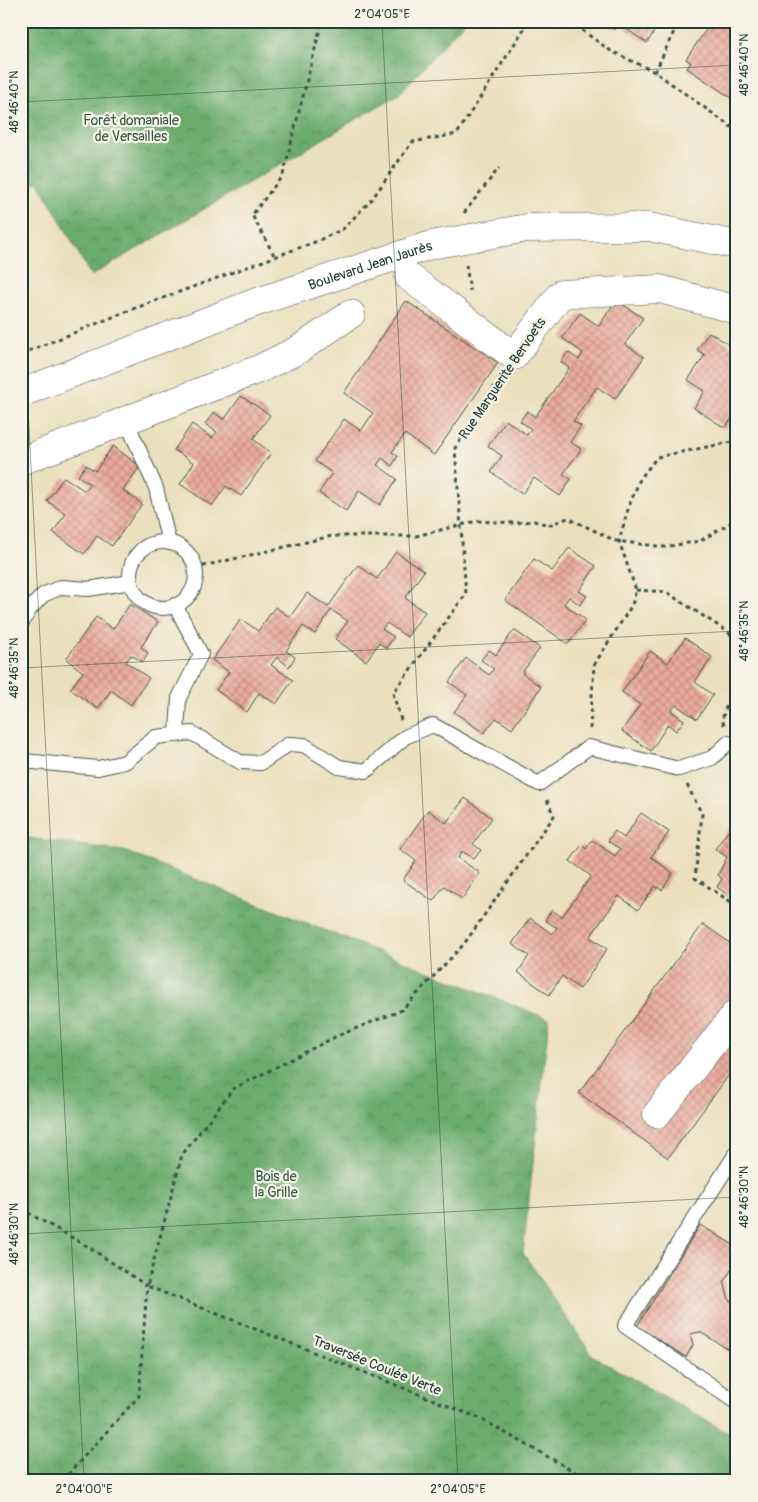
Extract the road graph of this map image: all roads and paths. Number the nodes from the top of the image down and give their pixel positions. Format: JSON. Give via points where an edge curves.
{"nodes":[{"id":1,"x":27,"y":21,"type":"edge"},
{"id":2,"x":322,"y":21,"type":"edge"},
{"id":3,"x":529,"y":21,"type":"edge"},
{"id":4,"x":569,"y":21,"type":"edge"},
{"id":5,"x":679,"y":21,"type":"edge"},
{"id":6,"x":21,"y":26,"type":"edge"},
{"id":7,"x":655,"y":72,"type":"junction"},
{"id":8,"x":737,"y":131,"type":"edge"},
{"id":9,"x":737,"y":228,"type":"edge"},
{"id":10,"x":737,"y":245,"type":"edge"},
{"id":11,"x":274,"y":255,"type":"junction"},
{"id":12,"x":409,"y":277,"type":"dead end"},
{"id":13,"x":737,"y":310,"type":"edge"},
{"id":14,"x":351,"y":314,"type":"dead end"},
{"id":15,"x":21,"y":354,"type":"edge"},
{"id":16,"x":514,"y":356,"type":"junction"},
{"id":17,"x":21,"y":378,"type":"edge"},
{"id":18,"x":21,"y":394,"type":"edge"},
{"id":19,"x":126,"y":420,"type":"junction"},
{"id":20,"x":737,"y":441,"type":"edge"},
{"id":21,"x":21,"y":461,"type":"edge"},
{"id":22,"x":737,"y":518,"type":"edge"},
{"id":23,"x":461,"y":526,"type":"junction"},
{"id":24,"x":619,"y":541,"type":"junction"},
{"id":25,"x":169,"y":543,"type":"junction"},
{"id":26,"x":195,"y":568,"type":"junction"},
{"id":27,"x":131,"y":582,"type":"junction"},
{"id":28,"x":636,"y":590,"type":"junction"},
{"id":29,"x":176,"y":605,"type":"junction"},
{"id":30,"x":21,"y":624,"type":"edge"},
{"id":31,"x":737,"y":642,"type":"edge"},
{"id":32,"x":737,"y":675,"type":"edge"},
{"id":33,"x":177,"y":734,"type":"junction"},
{"id":34,"x":405,"y":737,"type":"junction"},
{"id":35,"x":732,"y":744,"type":"edge"},
{"id":36,"x":589,"y":747,"type":"junction"},
{"id":37,"x":21,"y":759,"type":"edge"},
{"id":38,"x":679,"y":769,"type":"junction"},
{"id":39,"x":539,"y":784,"type":"junction"},
{"id":40,"x":737,"y":906,"type":"edge"},
{"id":41,"x":737,"y":1012,"type":"edge"},
{"id":42,"x":657,"y":1114,"type":"dead end"},
{"id":43,"x":737,"y":1152,"type":"edge"},
{"id":44,"x":21,"y":1209,"type":"edge"},
{"id":45,"x":146,"y":1286,"type":"junction"},
{"id":46,"x":737,"y":1403,"type":"edge"},
{"id":47,"x":62,"y":1481,"type":"edge"},
{"id":48,"x":592,"y":1481,"type":"edge"}],
"edges":[{"from":1,"to":6,"type":"path"},
{"from":2,"to":11,"type":"path","via":[[283,176],[252,215]]},
{"from":3,"to":11,"type":"path","via":[[458,134],[412,142],[372,199],[343,229]]},
{"from":4,"to":7,"type":"path","via":[[612,51]]},
{"from":5,"to":7,"type":"path"},
{"from":7,"to":8,"type":"path"},
{"from":9,"to":17,"type":"street","name":"Boulevard Jean Jaurès","via":[[648,213],[590,209],[527,213],[456,223],[324,264]]},
{"from":10,"to":18,"type":"street","name":"Boulevard Jean Jaurès","via":[[649,227],[527,228],[431,245],[254,303]]},
{"from":11,"to":15,"type":"path"},
{"from":12,"to":16,"type":"street"},
{"from":13,"to":16,"type":"street","name":"Rue Marguerite Bervoets","via":[[660,289],[561,294]]},
{"from":14,"to":19,"type":"street","via":[[290,354],[259,369]]},
{"from":16,"to":23,"type":"path","name":"Rue Marguerite Bervoets","via":[[455,448]]},
{"from":19,"to":21,"type":"street"},
{"from":19,"to":25,"type":"lane","via":[[156,488]]},
{"from":20,"to":24,"type":"path","via":[[657,456],[640,479]]},
{"from":22,"to":24,"type":"path","via":[[700,541],[664,548]]},
{"from":23,"to":24,"type":"path","via":[[477,521],[549,524],[568,518]]},
{"from":23,"to":26,"type":"path","via":[[416,536],[332,536]]},
{"from":23,"to":34,"type":"path","name":"Rue Marguerite Bervoets","via":[[466,594],[393,693]]},
{"from":24,"to":28,"type":"path"},
{"from":25,"to":26,"type":"lane","via":[[190,556]]},
{"from":25,"to":27,"type":"lane","via":[[150,546],[135,558],[130,570]]},
{"from":26,"to":29,"type":"lane","via":[[196,581],[191,593]]},
{"from":27,"to":29,"type":"lane","via":[[136,594],[146,603],[157,608]]},
{"from":27,"to":30,"type":"lane","via":[[88,589],[61,587],[43,595]]},
{"from":28,"to":31,"type":"path","via":[[666,592]]},
{"from":28,"to":36,"type":"path","via":[[632,605],[594,665]]},
{"from":29,"to":33,"type":"lane","via":[[201,654],[179,698]]},
{"from":32,"to":35,"type":"path","via":[[722,719]]},
{"from":33,"to":34,"type":"lane","via":[[192,733],[240,762],[261,762],[289,744],[304,745],[339,767],[366,771]]},
{"from":33,"to":37,"type":"lane","via":[[156,737],[125,762],[98,768]]},
{"from":34,"to":39,"type":"lane","via":[[433,725]]},
{"from":35,"to":38,"type":"lane","via":[[712,758]]},
{"from":36,"to":38,"type":"lane"},
{"from":36,"to":39,"type":"lane"},
{"from":38,"to":40,"type":"path","via":[[702,814],[696,878]]},
{"from":39,"to":45,"type":"path","via":[[554,816],[464,944],[402,1010],[337,1036],[233,1089],[182,1155]]},
{"from":41,"to":42,"type":"street"},
{"from":43,"to":46,"type":"lane","via":[[625,1326]]},
{"from":44,"to":45,"type":"path","name":"Traversée Coulée Verte","via":[[87,1246]]},
{"from":45,"to":47,"type":"path","via":[[139,1396]]},
{"from":45,"to":48,"type":"path","name":"Traversée Coulée Verte","via":[[479,1418]]}]}
